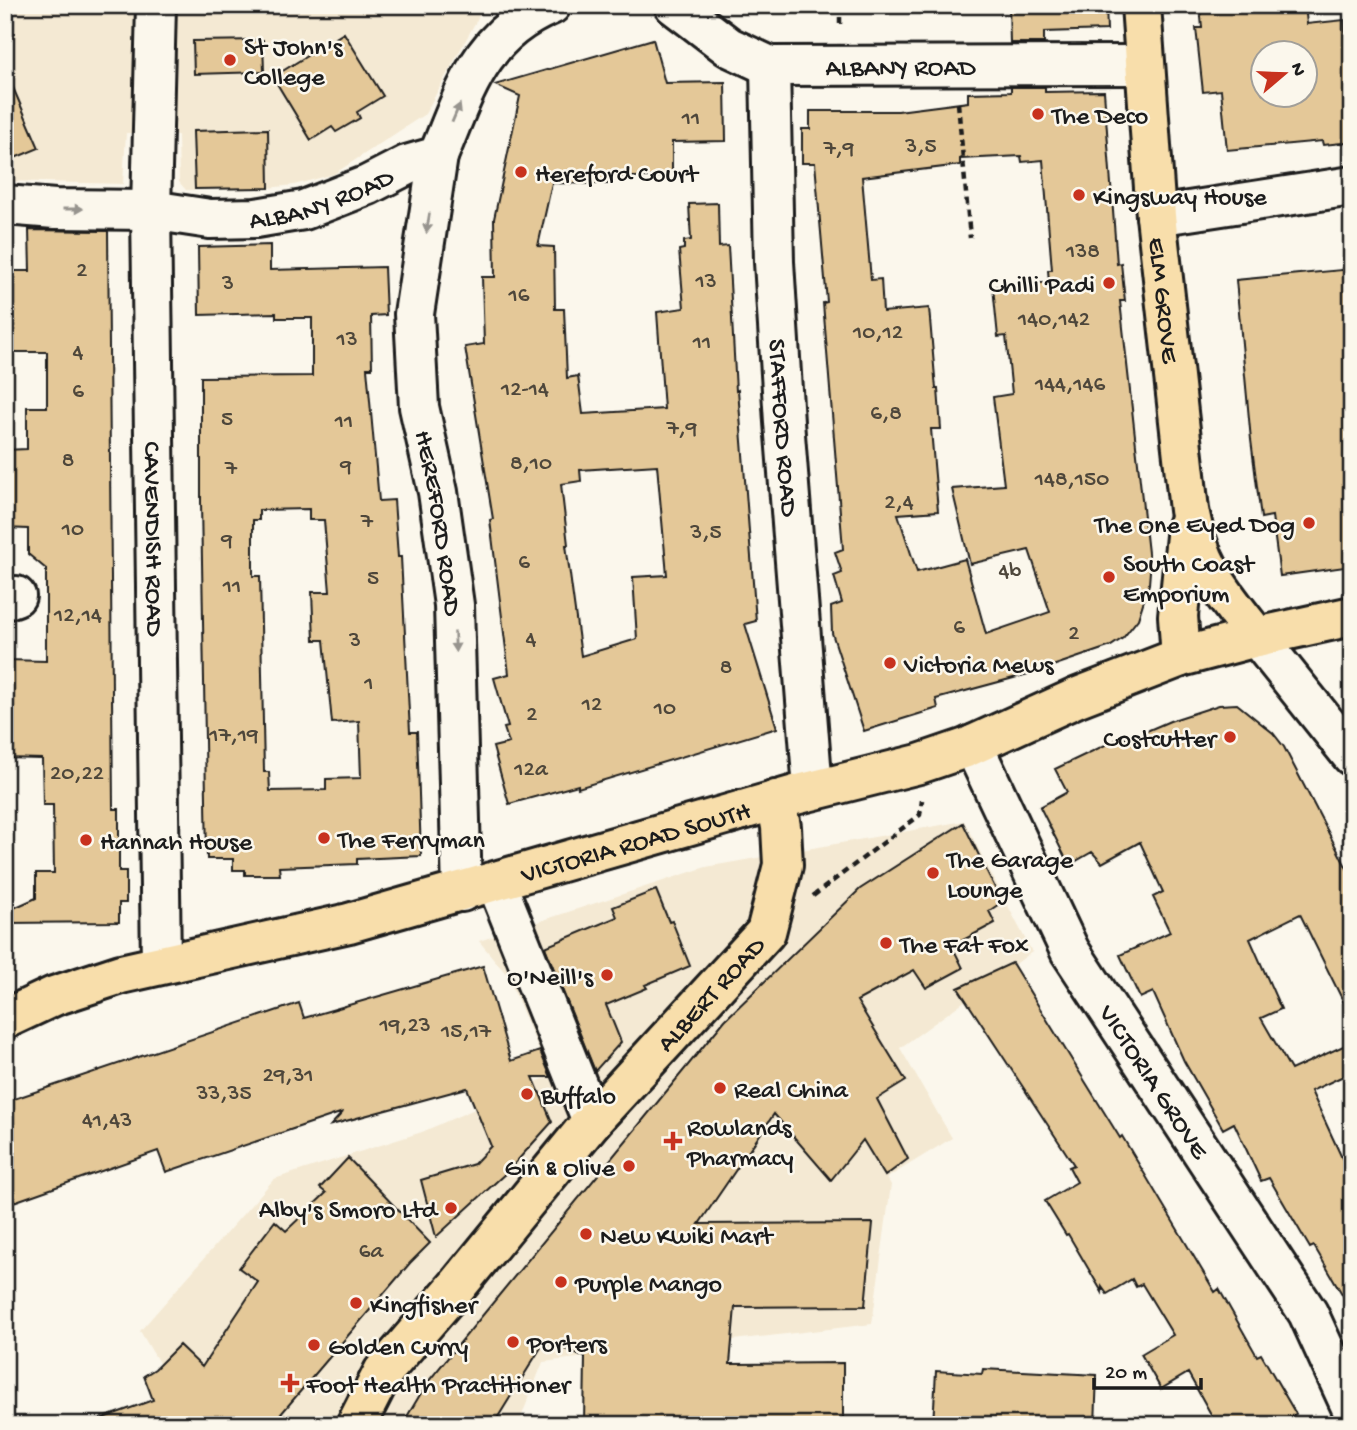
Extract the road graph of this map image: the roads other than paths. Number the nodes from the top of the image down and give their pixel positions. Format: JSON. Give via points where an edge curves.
{"nodes":[{"id":1,"x":156,"y":5,"type":"edge"},
{"id":2,"x":551,"y":5,"type":"edge"},
{"id":3,"x":674,"y":5,"type":"edge"},
{"id":4,"x":1141,"y":5,"type":"edge"},
{"id":5,"x":1144,"y":65,"type":"junction"},
{"id":6,"x":770,"y":66,"type":"junction"},
{"id":7,"x":438,"y":156,"type":"junction"},
{"id":8,"x":1352,"y":186,"type":"edge"},
{"id":9,"x":5,"y":205,"type":"edge"},
{"id":10,"x":151,"y":210,"type":"junction"},
{"id":11,"x":1156,"y":216,"type":"junction"},
{"id":12,"x":1189,"y":510,"type":"junction"},
{"id":13,"x":1352,"y":616,"type":"edge"},
{"id":14,"x":1257,"y":637,"type":"junction"},
{"id":15,"x":1181,"y":657,"type":"junction"},
{"id":16,"x":974,"y":745,"type":"junction"},
{"id":17,"x":1352,"y":756,"type":"edge"},
{"id":18,"x":813,"y":789,"type":"junction"},
{"id":19,"x":776,"y":800,"type":"junction"},
{"id":20,"x":479,"y":887,"type":"junction"},
{"id":21,"x":161,"y":964,"type":"junction"},
{"id":22,"x":5,"y":1019,"type":"edge"},
{"id":23,"x":592,"y":1121,"type":"junction"},
{"id":24,"x":1352,"y":1409,"type":"edge"},
{"id":25,"x":356,"y":1425,"type":"edge"}],
"edges":[{"from":1,"to":10,"type":"street","name":"CAVENDISH ROAD"},
{"from":7,"to":2,"type":"street","one_way":true,"via":[[473,73],[499,37]]},
{"from":3,"to":6,"type":"street","name":"ALBANY ROAD","via":[[729,47]]},
{"from":4,"to":5,"type":"main road","name":"ELM GROVE"},
{"from":5,"to":6,"type":"street","name":"ALBANY ROAD"},
{"from":5,"to":11,"type":"main road","name":"ELM GROVE"},
{"from":6,"to":18,"type":"street","name":"STAFFORD ROAD","via":[[780,369]]},
{"from":7,"to":10,"type":"street","name":"ALBANY ROAD","via":[[303,210],[210,219]]},
{"from":7,"to":20,"type":"street","name":"HEREFORD ROAD","one_way":true,"via":[[414,314],[419,407],[438,492],[454,605]]},
{"from":8,"to":11,"type":"street"},
{"from":9,"to":10,"type":"street","name":"ALBANY ROAD","one_way":true},
{"from":10,"to":21,"type":"street","name":"CAVENDISH ROAD"},
{"from":11,"to":12,"type":"main road","name":"ELM GROVE"},
{"from":12,"to":14,"type":"main road","name":"ELM GROVE","via":[[1206,568]]},
{"from":12,"to":15,"type":"main road","name":"ELM GROVE","via":[[1178,616]]},
{"from":13,"to":14,"type":"main road","name":"VICTORIA ROAD SOUTH"},
{"from":14,"to":15,"type":"main road","name":"VICTORIA ROAD SOUTH"},
{"from":14,"to":17,"type":"street"},
{"from":15,"to":16,"type":"main road","name":"VICTORIA ROAD SOUTH"},
{"from":16,"to":18,"type":"main road","name":"VICTORIA ROAD SOUTH"},
{"from":16,"to":24,"type":"street","name":"VICTORIA GROVE","via":[[1070,951],[1308,1313]]},
{"from":18,"to":19,"type":"main road","name":"VICTORIA ROAD SOUTH"},
{"from":19,"to":20,"type":"main road","name":"VICTORIA ROAD SOUTH"},
{"from":19,"to":23,"type":"main road","name":"ALBERT ROAD","via":[[783,865],[766,932]]},
{"from":20,"to":21,"type":"main road","name":"VICTORIA ROAD SOUTH","via":[[349,923]]},
{"from":20,"to":23,"type":"street"},
{"from":21,"to":22,"type":"main road","name":"VICTORIA ROAD SOUTH","via":[[83,985]]},
{"from":23,"to":25,"type":"main road","name":"ALBERT ROAD","via":[[383,1372]]}]}
